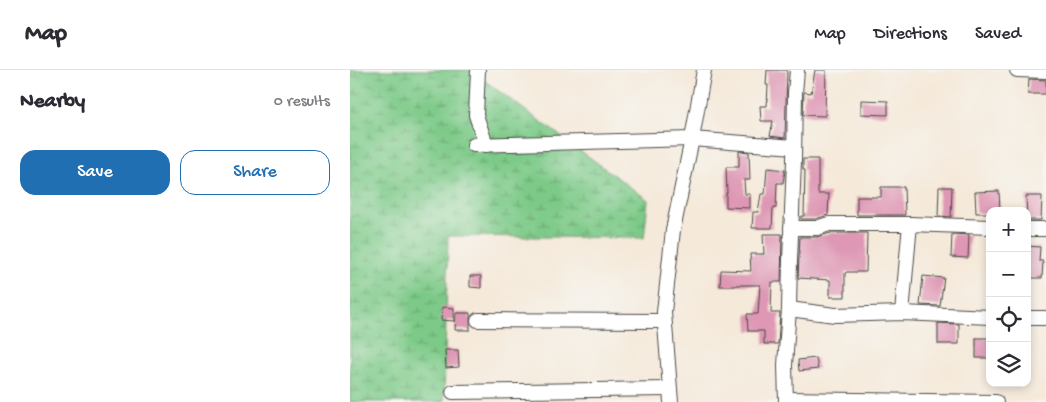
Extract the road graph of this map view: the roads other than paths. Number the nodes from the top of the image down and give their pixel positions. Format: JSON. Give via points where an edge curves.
{"nodes":[{"id":1,"x":478,"y":70,"type":"edge"},
{"id":2,"x":704,"y":70,"type":"edge"},
{"id":3,"x":797,"y":70,"type":"edge"},
{"id":4,"x":1017,"y":70,"type":"edge"},
{"id":5,"x":1029,"y":70,"type":"edge"},
{"id":6,"x":1046,"y":70,"type":"edge"},
{"id":7,"x":692,"y":139,"type":"junction"},
{"id":8,"x":794,"y":146,"type":"junction"},
{"id":9,"x":910,"y":224,"type":"junction"},
{"id":10,"x":986,"y":227,"type":"edge"},
{"id":11,"x":791,"y":228,"type":"junction"},
{"id":12,"x":1031,"y":228,"type":"edge"},
{"id":13,"x":1046,"y":229,"type":"edge"},
{"id":14,"x":789,"y":310,"type":"junction"},
{"id":15,"x":902,"y":313,"type":"junction"},
{"id":16,"x":986,"y":317,"type":"edge"},
{"id":17,"x":1031,"y":318,"type":"edge"},
{"id":18,"x":1046,"y":318,"type":"edge"},
{"id":19,"x":478,"y":320,"type":"dead end"},
{"id":20,"x":664,"y":321,"type":"junction"},
{"id":21,"x":453,"y":392,"type":"dead end"},
{"id":22,"x":670,"y":395,"type":"edge"},
{"id":23,"x":786,"y":400,"type":"edge"},
{"id":24,"x":996,"y":402,"type":"edge"}],
"edges":[{"from":1,"to":7,"type":"street","via":[[476,115],[480,145]]},
{"from":2,"to":7,"type":"street"},
{"from":3,"to":8,"type":"street"},
{"from":4,"to":5,"type":"street"},
{"from":5,"to":6,"type":"street"},
{"from":7,"to":8,"type":"street"},
{"from":7,"to":20,"type":"street","via":[[673,230]]},
{"from":8,"to":11,"type":"street"},
{"from":9,"to":10,"type":"street"},
{"from":9,"to":11,"type":"street","via":[[828,224],[817,228]]},
{"from":9,"to":15,"type":"street"},
{"from":11,"to":14,"type":"street"},
{"from":12,"to":13,"type":"street"},
{"from":14,"to":15,"type":"street","via":[[835,315]]},
{"from":14,"to":23,"type":"street"},
{"from":15,"to":16,"type":"street"},
{"from":17,"to":18,"type":"street"},
{"from":19,"to":20,"type":"street"},
{"from":20,"to":22,"type":"street"},
{"from":21,"to":22,"type":"street"},
{"from":23,"to":24,"type":"street"}]}
